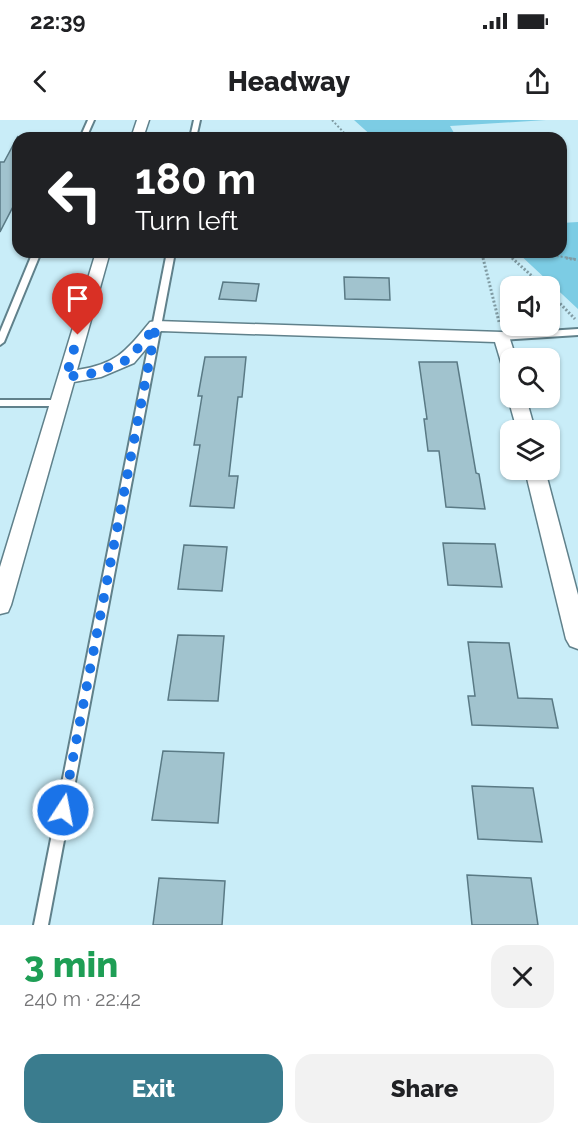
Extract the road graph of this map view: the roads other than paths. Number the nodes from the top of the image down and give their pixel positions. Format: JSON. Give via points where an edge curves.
{"nodes":[{"id":1,"x":34,"y":258,"type":"edge"},
{"id":2,"x":101,"y":258,"type":"edge"},
{"id":3,"x":170,"y":258,"type":"edge"},
{"id":4,"x":156,"y":326,"type":"junction"},
{"id":5,"x":2,"y":332,"type":"edge"},
{"id":6,"x":578,"y":332,"type":"edge"},
{"id":7,"x":502,"y":337,"type":"junction"},
{"id":8,"x":0,"y":342,"type":"edge"},
{"id":9,"x":505,"y":348,"type":"edge"},
{"id":10,"x":66,"y":377,"type":"junction"},
{"id":11,"x":0,"y":403,"type":"edge"},
{"id":12,"x":58,"y":403,"type":"junction"},
{"id":13,"x":538,"y":480,"type":"edge"},
{"id":14,"x":0,"y":605,"type":"edge"},
{"id":15,"x":578,"y":639,"type":"edge"},
{"id":16,"x":41,"y":925,"type":"edge"}],
"edges":[{"from":1,"to":5,"type":"lane"},
{"from":2,"to":10,"type":"street"},
{"from":3,"to":4,"type":"lane"},
{"from":4,"to":7,"type":"street"},
{"from":4,"to":10,"type":"street","via":[[129,359],[95,373]]},
{"from":4,"to":16,"type":"lane"},
{"from":5,"to":8,"type":"lane"},
{"from":6,"to":7,"type":"lane"},
{"from":7,"to":9,"type":"street"},
{"from":10,"to":12,"type":"street"},
{"from":11,"to":12,"type":"lane"},
{"from":12,"to":14,"type":"street"},
{"from":13,"to":15,"type":"street"}]}
